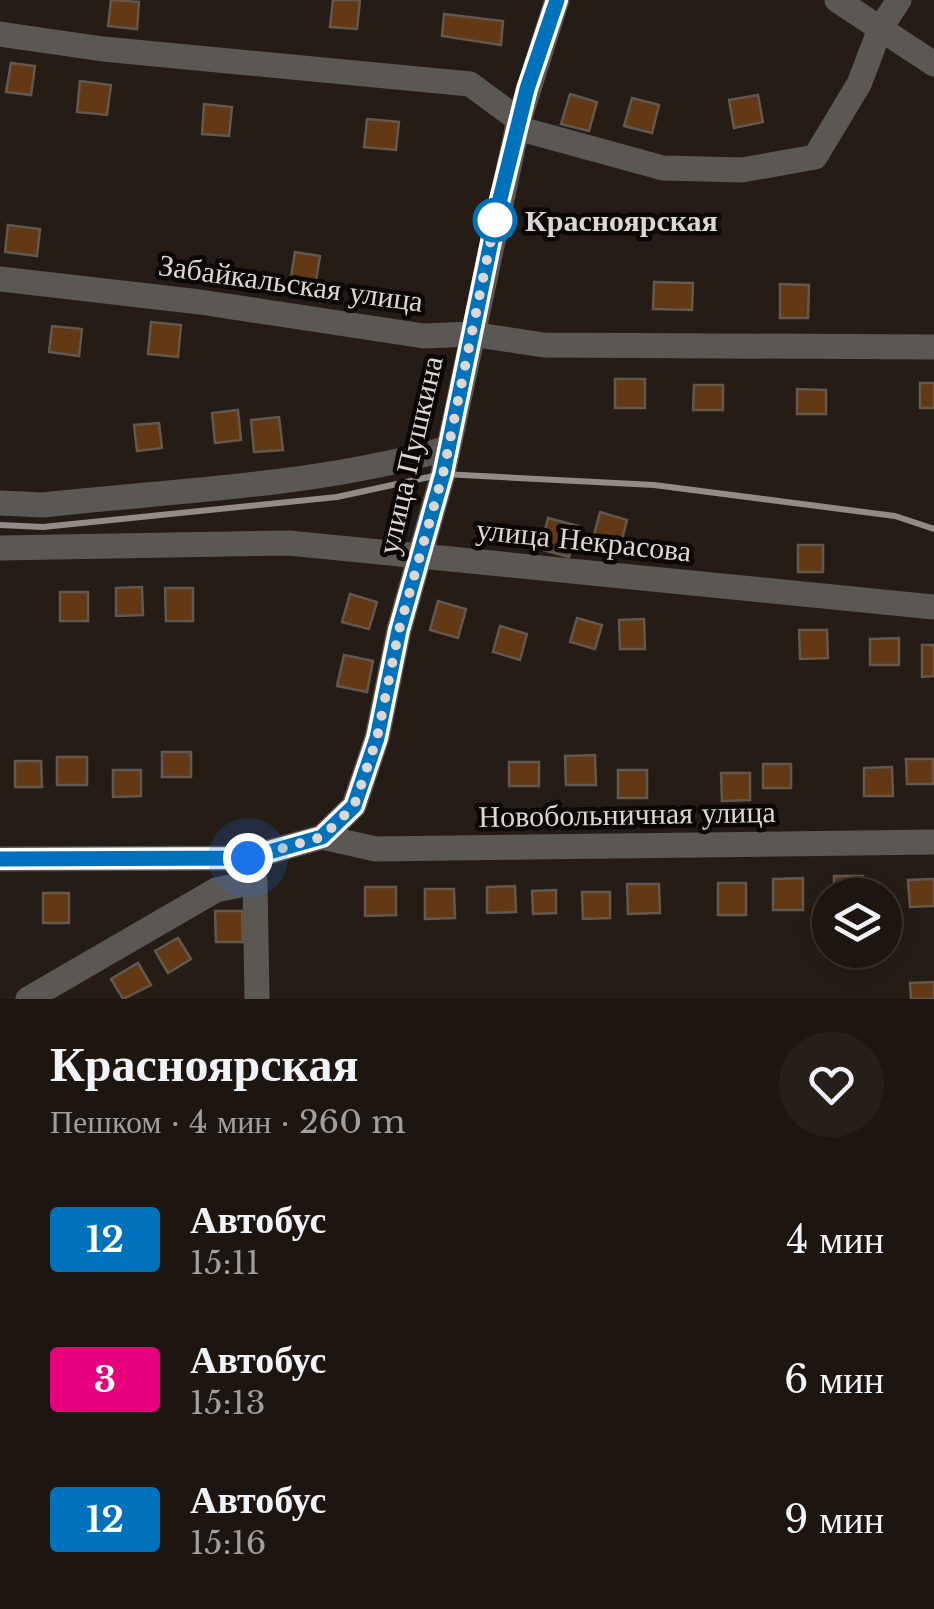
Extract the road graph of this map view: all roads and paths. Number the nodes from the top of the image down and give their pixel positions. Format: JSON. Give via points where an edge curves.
{"nodes":[{"id":1,"x":557,"y":0,"type":"edge"},
{"id":2,"x":836,"y":0,"type":"edge"},
{"id":3,"x":899,"y":0,"type":"edge"},
{"id":4,"x":880,"y":29,"type":"junction"},
{"id":5,"x":0,"y":34,"type":"edge"},
{"id":6,"x":934,"y":64,"type":"edge"},
{"id":7,"x":518,"y":124,"type":"junction"},
{"id":8,"x":0,"y":279,"type":"edge"},
{"id":9,"x":471,"y":334,"type":"junction"},
{"id":10,"x":934,"y":347,"type":"edge"},
{"id":11,"x":448,"y":448,"type":"junction"},
{"id":12,"x":0,"y":504,"type":"edge"},
{"id":13,"x":0,"y":548,"type":"edge"},
{"id":14,"x":420,"y":556,"type":"junction"},
{"id":15,"x":928,"y":606,"type":"edge"},
{"id":16,"x":322,"y":837,"type":"junction"},
{"id":17,"x":934,"y":842,"type":"edge"},
{"id":18,"x":0,"y":859,"type":"edge"},
{"id":19,"x":252,"y":870,"type":"junction"},
{"id":20,"x":28,"y":999,"type":"edge"},
{"id":21,"x":257,"y":999,"type":"edge"}],
"edges":[{"from":1,"to":7,"type":"street","name":"улица Пушкина"},
{"from":2,"to":4,"type":"street"},
{"from":3,"to":4,"type":"street"},
{"from":4,"to":6,"type":"street"},
{"from":4,"to":7,"type":"street","via":[[859,84],[815,156],[742,170],[663,168]]},
{"from":5,"to":7,"type":"street","via":[[103,50],[470,84]]},
{"from":7,"to":9,"type":"street","name":"улица Пушкина"},
{"from":8,"to":9,"type":"street","name":"Забайкальская улица","via":[[424,336]]},
{"from":9,"to":10,"type":"street","name":"Забайкальская улица","via":[[544,346]]},
{"from":9,"to":11,"type":"street","name":"улица Пушкина"},
{"from":11,"to":12,"type":"street","via":[[315,476]]},
{"from":11,"to":14,"type":"street","name":"улица Пушкина"},
{"from":13,"to":14,"type":"street","name":"улица Некрасова","via":[[289,544]]},
{"from":14,"to":15,"type":"street","name":"улица Некрасова"},
{"from":14,"to":16,"type":"street","name":"улица Пушкина","via":[[354,806]]},
{"from":16,"to":17,"type":"street","name":"Новобольничная улица","via":[[376,850]]},
{"from":16,"to":19,"type":"street"},
{"from":18,"to":19,"type":"street"},
{"from":19,"to":20,"type":"street"},
{"from":19,"to":21,"type":"street"}]}
